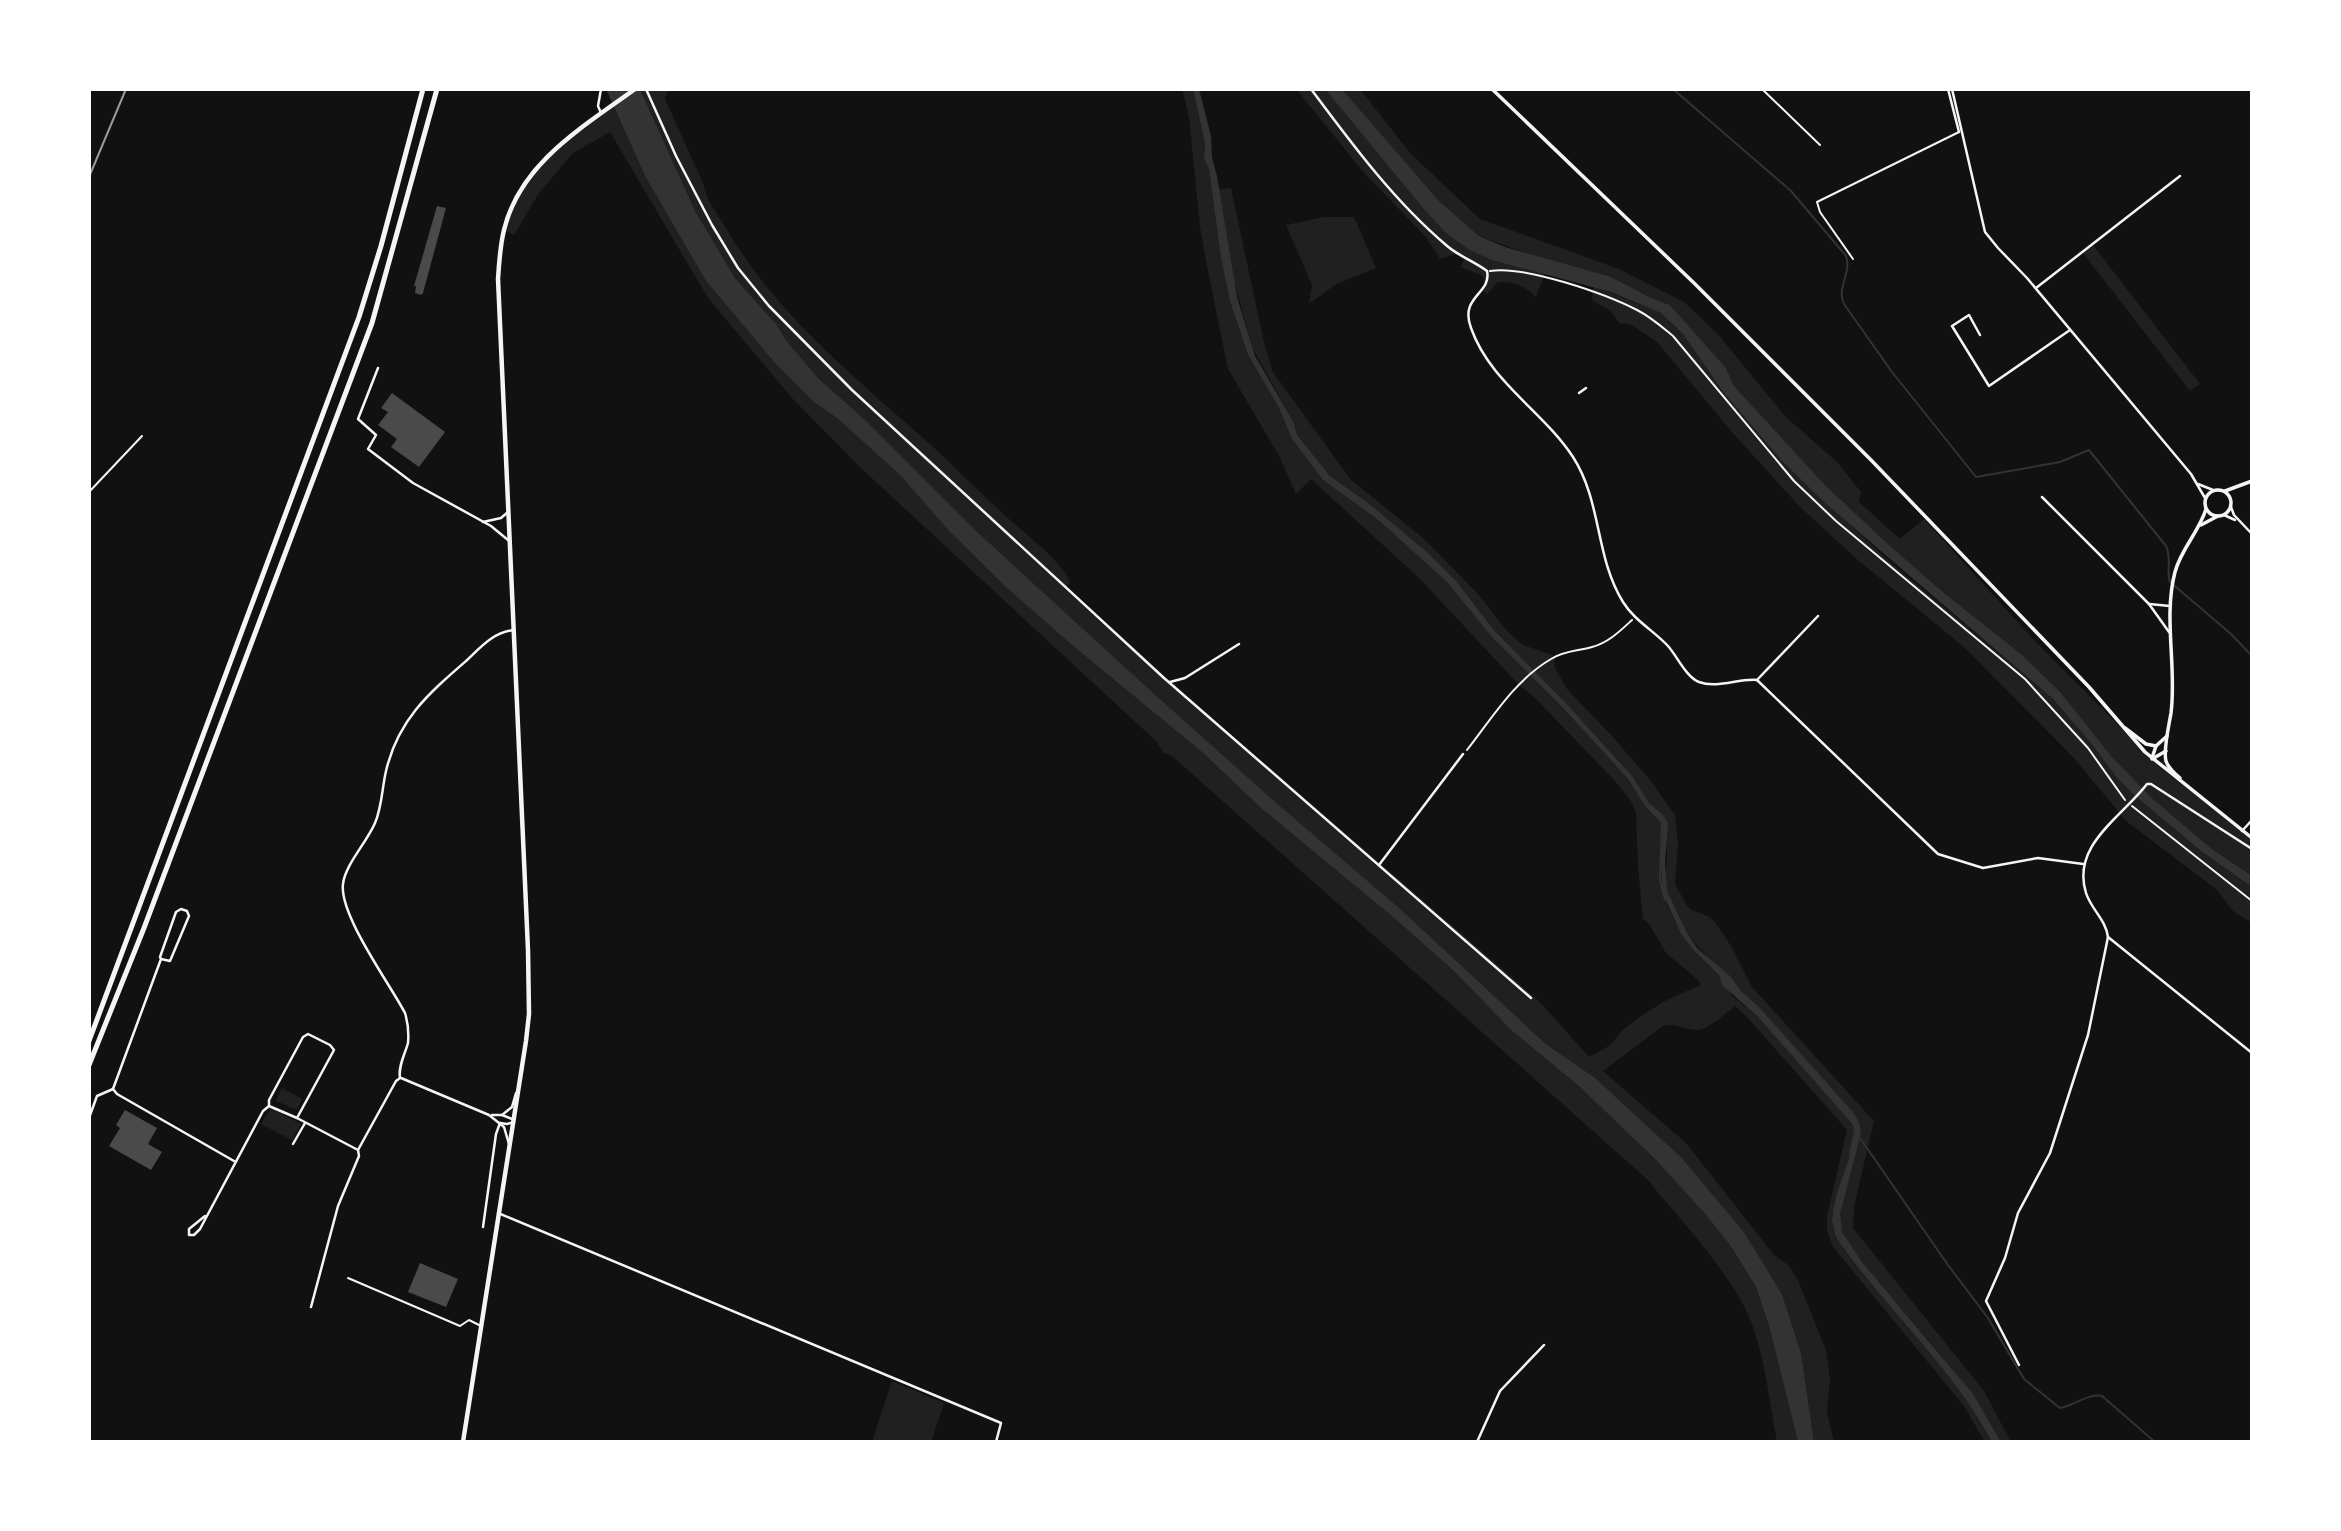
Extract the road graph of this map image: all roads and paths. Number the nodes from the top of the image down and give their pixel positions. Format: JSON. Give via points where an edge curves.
{"nodes":[{"id":1,"x":423,"y":89,"type":"edge"},
{"id":2,"x":438,"y":89,"type":"edge"},
{"id":3,"x":601,"y":89,"type":"edge"},
{"id":4,"x":635,"y":89,"type":"edge"},
{"id":5,"x":646,"y":89,"type":"edge"},
{"id":6,"x":1311,"y":89,"type":"edge"},
{"id":7,"x":1492,"y":89,"type":"edge"},
{"id":8,"x":1762,"y":89,"type":"edge"},
{"id":9,"x":1950,"y":89,"type":"edge"},
{"id":10,"x":601,"y":114,"type":"junction"},
{"id":11,"x":1960,"y":132,"type":"junction"},
{"id":12,"x":1820,"y":145,"type":"dead end"},
{"id":13,"x":2180,"y":176,"type":"dead end"},
{"id":14,"x":1853,"y":259,"type":"dead end"},
{"id":15,"x":1492,"y":271,"type":"dead end"},
{"id":16,"x":2036,"y":288,"type":"junction"},
{"id":17,"x":2070,"y":330,"type":"junction"},
{"id":18,"x":1980,"y":335,"type":"dead end"},
{"id":19,"x":378,"y":368,"type":"dead end"},
{"id":20,"x":1586,"y":388,"type":"dead end"},
{"id":21,"x":1579,"y":393,"type":"dead end"},
{"id":22,"x":142,"y":436,"type":"dead end"},
{"id":23,"x":2252,"y":481,"type":"edge"},
{"id":24,"x":2198,"y":484,"type":"junction"},
{"id":25,"x":2240,"y":487,"type":"junction"},
{"id":26,"x":2213,"y":490,"type":"junction"},
{"id":27,"x":2225,"y":491,"type":"junction"},
{"id":28,"x":89,"y":492,"type":"edge"},
{"id":29,"x":2042,"y":497,"type":"dead end"},
{"id":30,"x":2206,"y":498,"type":"junction"},
{"id":31,"x":2231,"y":499,"type":"junction"},
{"id":32,"x":509,"y":507,"type":"junction"},
{"id":33,"x":2231,"y":507,"type":"junction"},
{"id":34,"x":2206,"y":509,"type":"junction"},
{"id":35,"x":2224,"y":515,"type":"junction"},
{"id":36,"x":2218,"y":516,"type":"junction"},
{"id":37,"x":493,"y":521,"type":"junction"},
{"id":38,"x":2238,"y":521,"type":"junction"},
{"id":39,"x":483,"y":522,"type":"junction"},
{"id":40,"x":2202,"y":525,"type":"junction"},
{"id":41,"x":510,"y":527,"type":"junction"},
{"id":42,"x":499,"y":532,"type":"junction"},
{"id":43,"x":2252,"y":534,"type":"edge"},
{"id":44,"x":511,"y":545,"type":"junction"},
{"id":45,"x":2149,"y":604,"type":"junction"},
{"id":46,"x":2171,"y":606,"type":"junction"},
{"id":47,"x":1818,"y":616,"type":"dead end"},
{"id":48,"x":1636,"y":617,"type":"junction"},
{"id":49,"x":514,"y":630,"type":"junction"},
{"id":50,"x":2171,"y":636,"type":"junction"},
{"id":51,"x":1239,"y":644,"type":"dead end"},
{"id":52,"x":1757,"y":680,"type":"junction"},
{"id":53,"x":1170,"y":682,"type":"junction"},
{"id":54,"x":2119,"y":722,"type":"junction"},
{"id":55,"x":2168,"y":734,"type":"junction"},
{"id":56,"x":2156,"y":746,"type":"junction"},
{"id":57,"x":1466,"y":750,"type":"dead end"},
{"id":58,"x":2166,"y":751,"type":"junction"},
{"id":59,"x":1464,"y":754,"type":"dead end"},
{"id":60,"x":2152,"y":759,"type":"junction"},
{"id":61,"x":2190,"y":790,"type":"junction"},
{"id":62,"x":2128,"y":803,"type":"junction"},
{"id":63,"x":2252,"y":820,"type":"edge"},
{"id":64,"x":2242,"y":831,"type":"junction"},
{"id":65,"x":2252,"y":838,"type":"edge"},
{"id":66,"x":2252,"y":849,"type":"edge"},
{"id":67,"x":2083,"y":864,"type":"junction"},
{"id":68,"x":1379,"y":865,"type":"junction"},
{"id":69,"x":2252,"y":901,"type":"edge"},
{"id":70,"x":2108,"y":937,"type":"junction"},
{"id":71,"x":162,"y":959,"type":"junction"},
{"id":72,"x":1531,"y":998,"type":"dead end"},
{"id":73,"x":89,"y":1041,"type":"edge"},
{"id":74,"x":2252,"y":1052,"type":"edge"},
{"id":75,"x":89,"y":1065,"type":"edge"},
{"id":76,"x":400,"y":1078,"type":"junction"},
{"id":77,"x":520,"y":1087,"type":"junction"},
{"id":78,"x":113,"y":1089,"type":"junction"},
{"id":79,"x":269,"y":1106,"type":"junction"},
{"id":80,"x":489,"y":1115,"type":"junction"},
{"id":81,"x":502,"y":1115,"type":"junction"},
{"id":82,"x":89,"y":1118,"type":"edge"},
{"id":83,"x":297,"y":1118,"type":"junction"},
{"id":84,"x":515,"y":1121,"type":"junction"},
{"id":85,"x":305,"y":1123,"type":"junction"},
{"id":86,"x":500,"y":1123,"type":"junction"},
{"id":87,"x":293,"y":1144,"type":"dead end"},
{"id":88,"x":358,"y":1150,"type":"junction"},
{"id":89,"x":509,"y":1151,"type":"junction"},
{"id":90,"x":235,"y":1161,"type":"junction"},
{"id":91,"x":498,"y":1213,"type":"junction"},
{"id":92,"x":205,"y":1216,"type":"junction"},
{"id":93,"x":483,"y":1227,"type":"dead end"},
{"id":94,"x":348,"y":1278,"type":"dead end"},
{"id":95,"x":311,"y":1307,"type":"dead end"},
{"id":96,"x":481,"y":1326,"type":"junction"},
{"id":97,"x":1544,"y":1345,"type":"dead end"},
{"id":98,"x":2019,"y":1365,"type":"dead end"},
{"id":99,"x":463,"y":1442,"type":"edge"},
{"id":100,"x":996,"y":1442,"type":"edge"},
{"id":101,"x":1477,"y":1442,"type":"edge"}],
"edges":[{"from":1,"to":73,"type":"highway","via":[[359,317]]},
{"from":2,"to":75,"type":"highway","via":[[372,323]]},
{"from":3,"to":10,"type":"street"},
{"from":4,"to":10,"type":"main road"},
{"from":5,"to":53,"type":"street","via":[[712,225],[769,306],[852,390]]},
{"from":6,"to":48,"type":"street","via":[[1413,213],[1448,248],[1488,275],[1469,304],[1471,329],[1490,364],[1576,461],[1597,519],[1604,562],[1624,604]]},
{"from":7,"to":54,"type":"main road","via":[[1872,461]]},
{"from":8,"to":12,"type":"lane"},
{"from":9,"to":11,"type":"street"},
{"from":10,"to":32,"type":"main road","via":[[532,173],[504,229],[498,279]]},
{"from":11,"to":14,"type":"lane","via":[[1817,202]]},
{"from":11,"to":16,"type":"street","via":[[1985,232]]},
{"from":13,"to":16,"type":"street"},
{"from":15,"to":62,"type":"path","via":[[1526,272],[1597,293],[1636,310],[1673,336],[1794,481],[2025,679],[2088,748]]},
{"from":16,"to":17,"type":"street"},
{"from":17,"to":18,"type":"street","via":[[1989,386],[1952,326],[1969,316]]},
{"from":17,"to":24,"type":"street"},
{"from":19,"to":39,"type":"street","via":[[358,419],[376,435],[368,449],[413,483]]},
{"from":20,"to":21,"type":"street"},
{"from":22,"to":28,"type":"path"},
{"from":23,"to":25,"type":"main road"},
{"from":24,"to":26,"type":"street"},
{"from":24,"to":30,"type":"street"},
{"from":25,"to":27,"type":"main road"},
{"from":25,"to":31,"type":"main road"},
{"from":26,"to":27,"type":"main road"},
{"from":26,"to":30,"type":"main road"},
{"from":27,"to":31,"type":"main road"},
{"from":29,"to":45,"type":"street"},
{"from":30,"to":34,"type":"main road"},
{"from":31,"to":33,"type":"main road"},
{"from":32,"to":37,"type":"street"},
{"from":32,"to":41,"type":"main road"},
{"from":33,"to":35,"type":"main road"},
{"from":33,"to":38,"type":"street"},
{"from":34,"to":36,"type":"main road"},
{"from":34,"to":40,"type":"main road"},
{"from":35,"to":36,"type":"main road"},
{"from":35,"to":38,"type":"street"},
{"from":36,"to":40,"type":"main road"},
{"from":37,"to":39,"type":"street"},
{"from":37,"to":41,"type":"street"},
{"from":38,"to":43,"type":"street"},
{"from":39,"to":42,"type":"street"},
{"from":40,"to":46,"type":"main road","via":[[2176,569]]},
{"from":41,"to":42,"type":"street"},
{"from":41,"to":44,"type":"main road"},
{"from":42,"to":44,"type":"street"},
{"from":44,"to":49,"type":"main road"},
{"from":45,"to":46,"type":"street"},
{"from":45,"to":50,"type":"street"},
{"from":46,"to":50,"type":"main road"},
{"from":47,"to":52,"type":"street"},
{"from":48,"to":52,"type":"street","via":[[1697,682]]},
{"from":48,"to":57,"type":"path","via":[[1613,637],[1552,658],[1538,668],[1513,690]]},
{"from":49,"to":76,"type":"street","via":[[494,636],[429,693],[408,718],[386,770],[376,821],[342,886],[356,930],[405,1013],[408,1041]]},
{"from":49,"to":77,"type":"main road","via":[[530,983]]},
{"from":50,"to":55,"type":"main road","via":[[2174,691]]},
{"from":51,"to":53,"type":"street","via":[[1185,678]]},
{"from":52,"to":67,"type":"street","via":[[1938,854],[1983,867],[2038,858]]},
{"from":53,"to":68,"type":"street"},
{"from":54,"to":56,"type":"main road","via":[[2146,744]]},
{"from":54,"to":60,"type":"main road"},
{"from":55,"to":56,"type":"main road"},
{"from":55,"to":58,"type":"main road"},
{"from":56,"to":60,"type":"main road"},
{"from":58,"to":60,"type":"main road"},
{"from":58,"to":61,"type":"main road","via":[[2168,766]]},
{"from":59,"to":68,"type":"street"},
{"from":60,"to":61,"type":"main road"},
{"from":61,"to":64,"type":"main road"},
{"from":62,"to":66,"type":"street","via":[[2151,784]]},
{"from":62,"to":67,"type":"street","via":[[2098,837]]},
{"from":62,"to":69,"type":"path"},
{"from":63,"to":64,"type":"street"},
{"from":64,"to":65,"type":"main road"},
{"from":67,"to":70,"type":"street","via":[[2085,890]]},
{"from":68,"to":72,"type":"street"},
{"from":70,"to":74,"type":"street"},
{"from":70,"to":98,"type":"street","via":[[2088,1035],[2055,1141],[2018,1213],[1986,1301]]},
{"from":71,"to":71,"type":"street","via":[[170,961],[189,916],[187,911],[176,912]]},
{"from":71,"to":78,"type":"street"},
{"from":76,"to":80,"type":"street"},
{"from":76,"to":88,"type":"street"},
{"from":77,"to":81,"type":"street","via":[[512,1107]]},
{"from":77,"to":84,"type":"main road"},
{"from":78,"to":82,"type":"street","via":[[99,1094]]},
{"from":78,"to":90,"type":"street"},
{"from":79,"to":83,"type":"street"},
{"from":79,"to":83,"type":"street","via":[[303,1037],[312,1034],[334,1050]]},
{"from":79,"to":90,"type":"street"},
{"from":80,"to":81,"type":"street"},
{"from":80,"to":86,"type":"street"},
{"from":81,"to":84,"type":"street"},
{"from":83,"to":85,"type":"street"},
{"from":84,"to":86,"type":"street"},
{"from":84,"to":89,"type":"main road"},
{"from":85,"to":87,"type":"street"},
{"from":85,"to":88,"type":"street"},
{"from":86,"to":89,"type":"street"},
{"from":86,"to":93,"type":"street"},
{"from":88,"to":95,"type":"street"},
{"from":89,"to":91,"type":"main road"},
{"from":90,"to":92,"type":"street"},
{"from":91,"to":96,"type":"main road"},
{"from":91,"to":100,"type":"street","via":[[1002,1423]]},
{"from":92,"to":92,"type":"street","via":[[189,1228],[189,1235],[196,1233]]},
{"from":94,"to":96,"type":"lane","via":[[460,1326],[469,1320]]},
{"from":96,"to":99,"type":"main road"},
{"from":97,"to":101,"type":"street","via":[[1500,1391]]}]}
